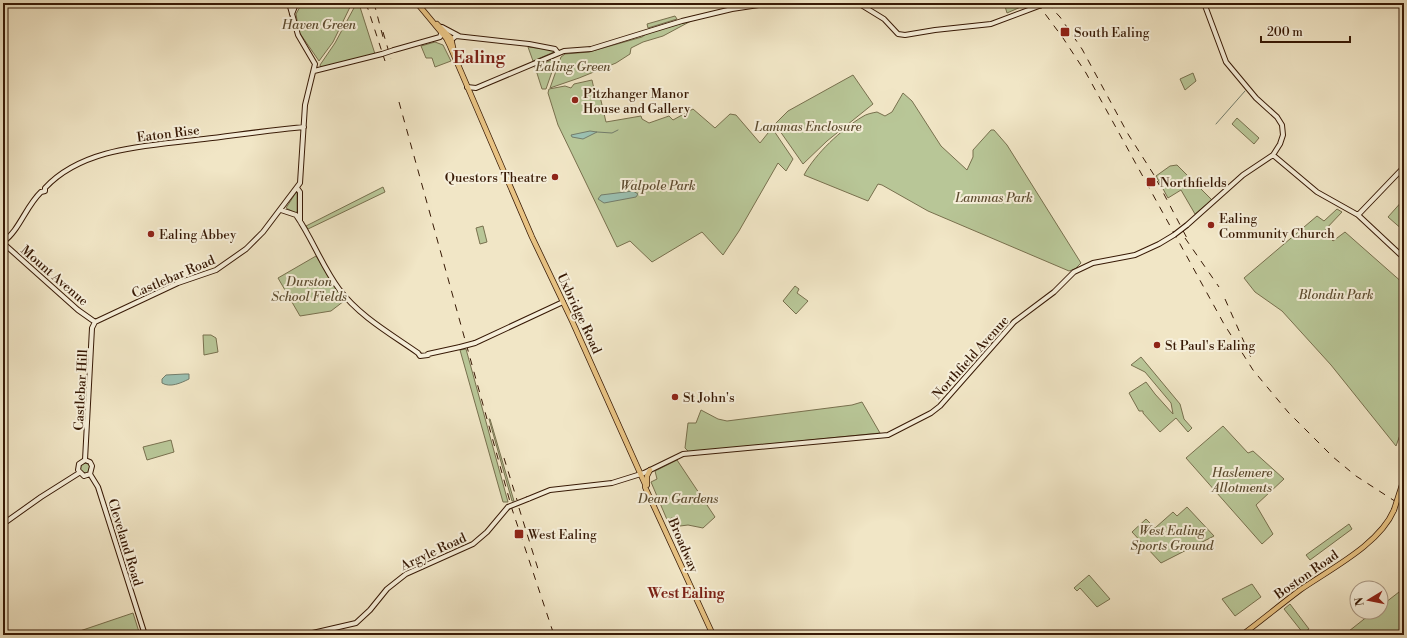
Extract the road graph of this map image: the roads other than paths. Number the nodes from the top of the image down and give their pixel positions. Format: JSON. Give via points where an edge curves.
{"nodes":[{"id":1,"x":289,"y":3,"type":"edge"},
{"id":2,"x":417,"y":3,"type":"edge"},
{"id":3,"x":772,"y":3,"type":"edge"},
{"id":4,"x":858,"y":3,"type":"edge"},
{"id":5,"x":1049,"y":3,"type":"edge"},
{"id":6,"x":1204,"y":3,"type":"edge"},
{"id":7,"x":296,"y":4,"type":"edge"},
{"id":8,"x":292,"y":14,"type":"junction"},
{"id":9,"x":432,"y":21,"type":"junction"},
{"id":10,"x":441,"y":27,"type":"junction"},
{"id":11,"x":442,"y":33,"type":"junction"},
{"id":12,"x":461,"y":37,"type":"junction"},
{"id":13,"x":438,"y":38,"type":"junction"},
{"id":14,"x":451,"y":38,"type":"junction"},
{"id":15,"x":450,"y":46,"type":"junction"},
{"id":16,"x":558,"y":53,"type":"junction"},
{"id":17,"x":453,"y":54,"type":"junction"},
{"id":18,"x":314,"y":68,"type":"junction"},
{"id":19,"x":467,"y":87,"type":"junction"},
{"id":20,"x":476,"y":88,"type":"junction"},
{"id":21,"x":470,"y":96,"type":"junction"},
{"id":22,"x":304,"y":127,"type":"junction"},
{"id":23,"x":1273,"y":155,"type":"junction"},
{"id":24,"x":1404,"y":167,"type":"edge"},
{"id":25,"x":297,"y":188,"type":"junction"},
{"id":26,"x":281,"y":210,"type":"junction"},
{"id":27,"x":298,"y":214,"type":"junction"},
{"id":28,"x":1358,"y":215,"type":"junction"},
{"id":29,"x":3,"y":242,"type":"edge"},
{"id":30,"x":1404,"y":258,"type":"edge"},
{"id":31,"x":563,"y":302,"type":"junction"},
{"id":32,"x":95,"y":322,"type":"junction"},
{"id":33,"x":85,"y":460,"type":"junction"},
{"id":34,"x":650,"y":470,"type":"junction"},
{"id":35,"x":79,"y":473,"type":"junction"},
{"id":36,"x":90,"y":474,"type":"junction"},
{"id":37,"x":640,"y":474,"type":"junction"},
{"id":38,"x":1403,"y":483,"type":"edge"},
{"id":39,"x":646,"y":485,"type":"junction"},
{"id":40,"x":506,"y":508,"type":"joint"},
{"id":41,"x":3,"y":524,"type":"edge"},
{"id":42,"x":145,"y":635,"type":"edge"},
{"id":43,"x":304,"y":635,"type":"edge"},
{"id":44,"x":713,"y":635,"type":"edge"},
{"id":45,"x":1242,"y":635,"type":"edge"}],
"edges":[{"from":1,"to":7,"type":"main road"},
{"from":1,"to":8,"type":"main road"},
{"from":2,"to":9,"type":"main road"},
{"from":3,"to":16,"type":"main road","via":[[682,21],[591,49]]},
{"from":4,"to":5,"type":"main road","bridge":true,"via":[[884,19],[896,32],[909,35],[991,24]]},
{"from":6,"to":23,"type":"main road","via":[[1226,62],[1280,123],[1283,136]]},
{"from":7,"to":8,"type":"main road"},
{"from":8,"to":18,"type":"main road","via":[[298,35],[312,58]]},
{"from":9,"to":10,"type":"main road"},
{"from":9,"to":11,"type":"main road"},
{"from":10,"to":11,"type":"main road"},
{"from":10,"to":12,"type":"main road"},
{"from":10,"to":14,"type":"main road"},
{"from":11,"to":13,"type":"main road"},
{"from":11,"to":15,"type":"main road"},
{"from":12,"to":14,"type":"main road"},
{"from":12,"to":16,"type":"main road","via":[[555,48]]},
{"from":13,"to":17,"type":"main road","via":[[446,42]]},
{"from":13,"to":18,"type":"main road","bridge":true,"via":[[350,62]]},
{"from":14,"to":15,"type":"main road"},
{"from":14,"to":17,"type":"main road"},
{"from":15,"to":17,"type":"main road"},
{"from":16,"to":20,"type":"main road"},
{"from":17,"to":19,"type":"main road","name":"Uxbridge Road"},
{"from":18,"to":22,"type":"main road","name":"Castlebar Road","via":[[306,94]]},
{"from":19,"to":20,"type":"main road"},
{"from":19,"to":21,"type":"main road","name":"Uxbridge Road"},
{"from":20,"to":21,"type":"main road"},
{"from":21,"to":31,"type":"main road","name":"Uxbridge Road"},
{"from":22,"to":25,"type":"main road","name":"Castlebar Road","via":[[302,173]]},
{"from":22,"to":29,"type":"main road","name":"Eaton Rise","via":[[123,150],[92,158],[56,177],[45,191],[31,202],[11,235]]},
{"from":23,"to":28,"type":"main road","via":[[1317,192]]},
{"from":23,"to":34,"type":"main road","name":"Northfield Avenue","bridge":true,"via":[[1243,175],[1187,225],[1159,244],[1135,255],[1093,263],[1074,272],[1054,292],[1014,322],[940,406],[892,434],[683,454]]},
{"from":24,"to":28,"type":"main road"},
{"from":25,"to":26,"type":"main road","name":"Castlebar Road"},
{"from":25,"to":27,"type":"main road","via":[[300,192]]},
{"from":26,"to":27,"type":"main road"},
{"from":26,"to":32,"type":"main road","name":"Castlebar Road","via":[[256,240],[222,266]]},
{"from":27,"to":31,"type":"main road","bridge":true,"via":[[319,257],[347,298],[420,356],[475,343]]},
{"from":28,"to":30,"type":"main road"},
{"from":29,"to":32,"type":"main road","name":"Mount Avenue","via":[[78,310]]},
{"from":31,"to":37,"type":"main road","name":"Uxbridge Road"},
{"from":32,"to":33,"type":"main road","name":"Castlebar Hill","via":[[92,328]]},
{"from":33,"to":35,"type":"main road","via":[[78,464]]},
{"from":33,"to":36,"type":"main road","name":"Cleveland Road","via":[[92,466]]},
{"from":34,"to":37,"type":"main road","name":"Northfield Avenue"},
{"from":34,"to":39,"type":"main road"},
{"from":35,"to":36,"type":"main road","via":[[84,476]]},
{"from":35,"to":41,"type":"main road"},
{"from":36,"to":42,"type":"main road","name":"Cleveland Road","via":[[98,487]]},
{"from":37,"to":39,"type":"main road","name":"Broadway"},
{"from":37,"to":40,"type":"main road","name":"Northfield Avenue","bridge":true,"via":[[609,484],[550,490]]},
{"from":38,"to":45,"type":"main road","name":"Boston Road","bridge":true,"via":[[1394,510],[1382,528],[1350,556]]},
{"from":39,"to":44,"type":"main road","name":"Broadway"},
{"from":40,"to":43,"type":"main road","name":"Argyle Road","via":[[473,544],[417,568],[401,578],[356,623]]}]}
